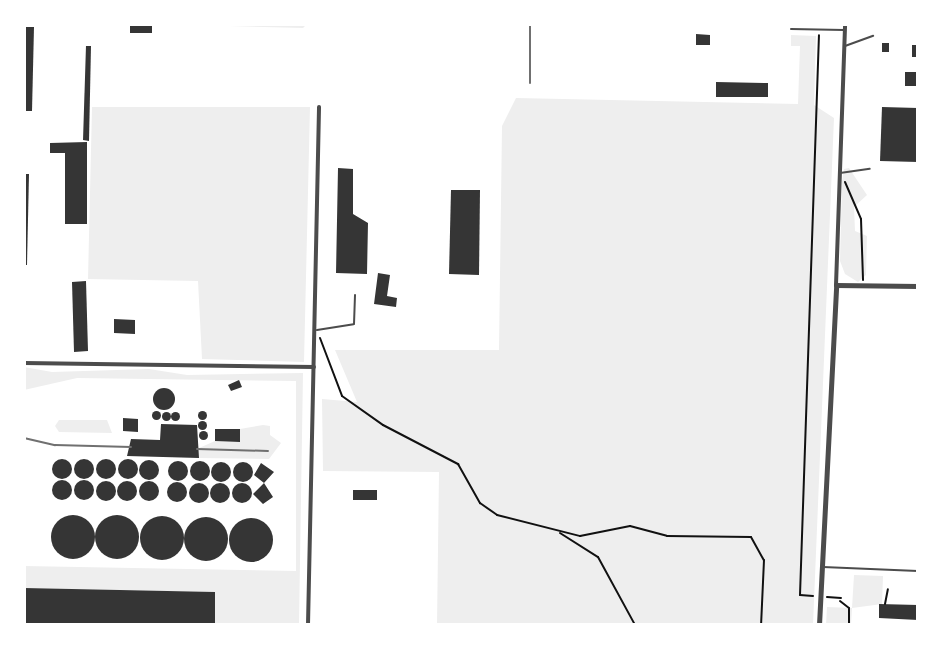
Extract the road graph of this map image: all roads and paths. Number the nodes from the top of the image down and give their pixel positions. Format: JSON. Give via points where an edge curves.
{"nodes":[{"id":1,"x":277,"y":24,"type":"edge"},
{"id":2,"x":303,"y":25,"type":"edge"},
{"id":3,"x":845,"y":27,"type":"edge"},
{"id":4,"x":791,"y":29,"type":"dead end"},
{"id":5,"x":819,"y":30,"type":"junction"},
{"id":6,"x":873,"y":36,"type":"dead end"},
{"id":7,"x":845,"y":46,"type":"junction"},
{"id":8,"x":319,"y":107,"type":"dead end"},
{"id":9,"x":870,"y":169,"type":"dead end"},
{"id":10,"x":840,"y":173,"type":"junction"},
{"id":11,"x":836,"y":285,"type":"junction"},
{"id":12,"x":863,"y":285,"type":"junction"},
{"id":13,"x":918,"y":286,"type":"edge"},
{"id":14,"x":355,"y":295,"type":"dead end"},
{"id":15,"x":315,"y":330,"type":"junction"},
{"id":16,"x":24,"y":363,"type":"edge"},
{"id":17,"x":315,"y":367,"type":"junction"},
{"id":18,"x":555,"y":530,"type":"junction"},
{"id":19,"x":822,"y":567,"type":"junction"},
{"id":20,"x":918,"y":571,"type":"edge"},
{"id":21,"x":888,"y":589,"type":"dead end"},
{"id":22,"x":821,"y":597,"type":"junction"},
{"id":23,"x":885,"y":604,"type":"dead end"},
{"id":24,"x":308,"y":625,"type":"edge"},
{"id":25,"x":635,"y":625,"type":"edge"},
{"id":26,"x":761,"y":625,"type":"edge"},
{"id":27,"x":819,"y":625,"type":"edge"},
{"id":28,"x":849,"y":625,"type":"edge"}],
"edges":[{"from":1,"to":2,"type":"path"},
{"from":3,"to":5,"type":"lane"},
{"from":3,"to":7,"type":"street"},
{"from":4,"to":5,"type":"lane"},
{"from":5,"to":22,"type":"path","via":[[800,595]]},
{"from":6,"to":7,"type":"lane"},
{"from":7,"to":10,"type":"street"},
{"from":8,"to":15,"type":"street"},
{"from":9,"to":10,"type":"lane"},
{"from":10,"to":11,"type":"street"},
{"from":10,"to":12,"type":"path","via":[[861,219]]},
{"from":11,"to":12,"type":"street"},
{"from":11,"to":19,"type":"street"},
{"from":12,"to":13,"type":"street"},
{"from":14,"to":15,"type":"lane","via":[[354,324]]},
{"from":15,"to":17,"type":"street"},
{"from":15,"to":18,"type":"path","via":[[330,352],[342,396],[458,464],[487,510]]},
{"from":16,"to":17,"type":"street"},
{"from":17,"to":24,"type":"street"},
{"from":18,"to":25,"type":"path","via":[[598,557]]},
{"from":18,"to":26,"type":"path","via":[[590,535],[630,526],[667,536],[751,537],[764,560]]},
{"from":19,"to":20,"type":"lane"},
{"from":19,"to":22,"type":"street"},
{"from":21,"to":23,"type":"path"},
{"from":22,"to":27,"type":"street"},
{"from":22,"to":28,"type":"path","via":[[840,599],[849,608]]}]}
